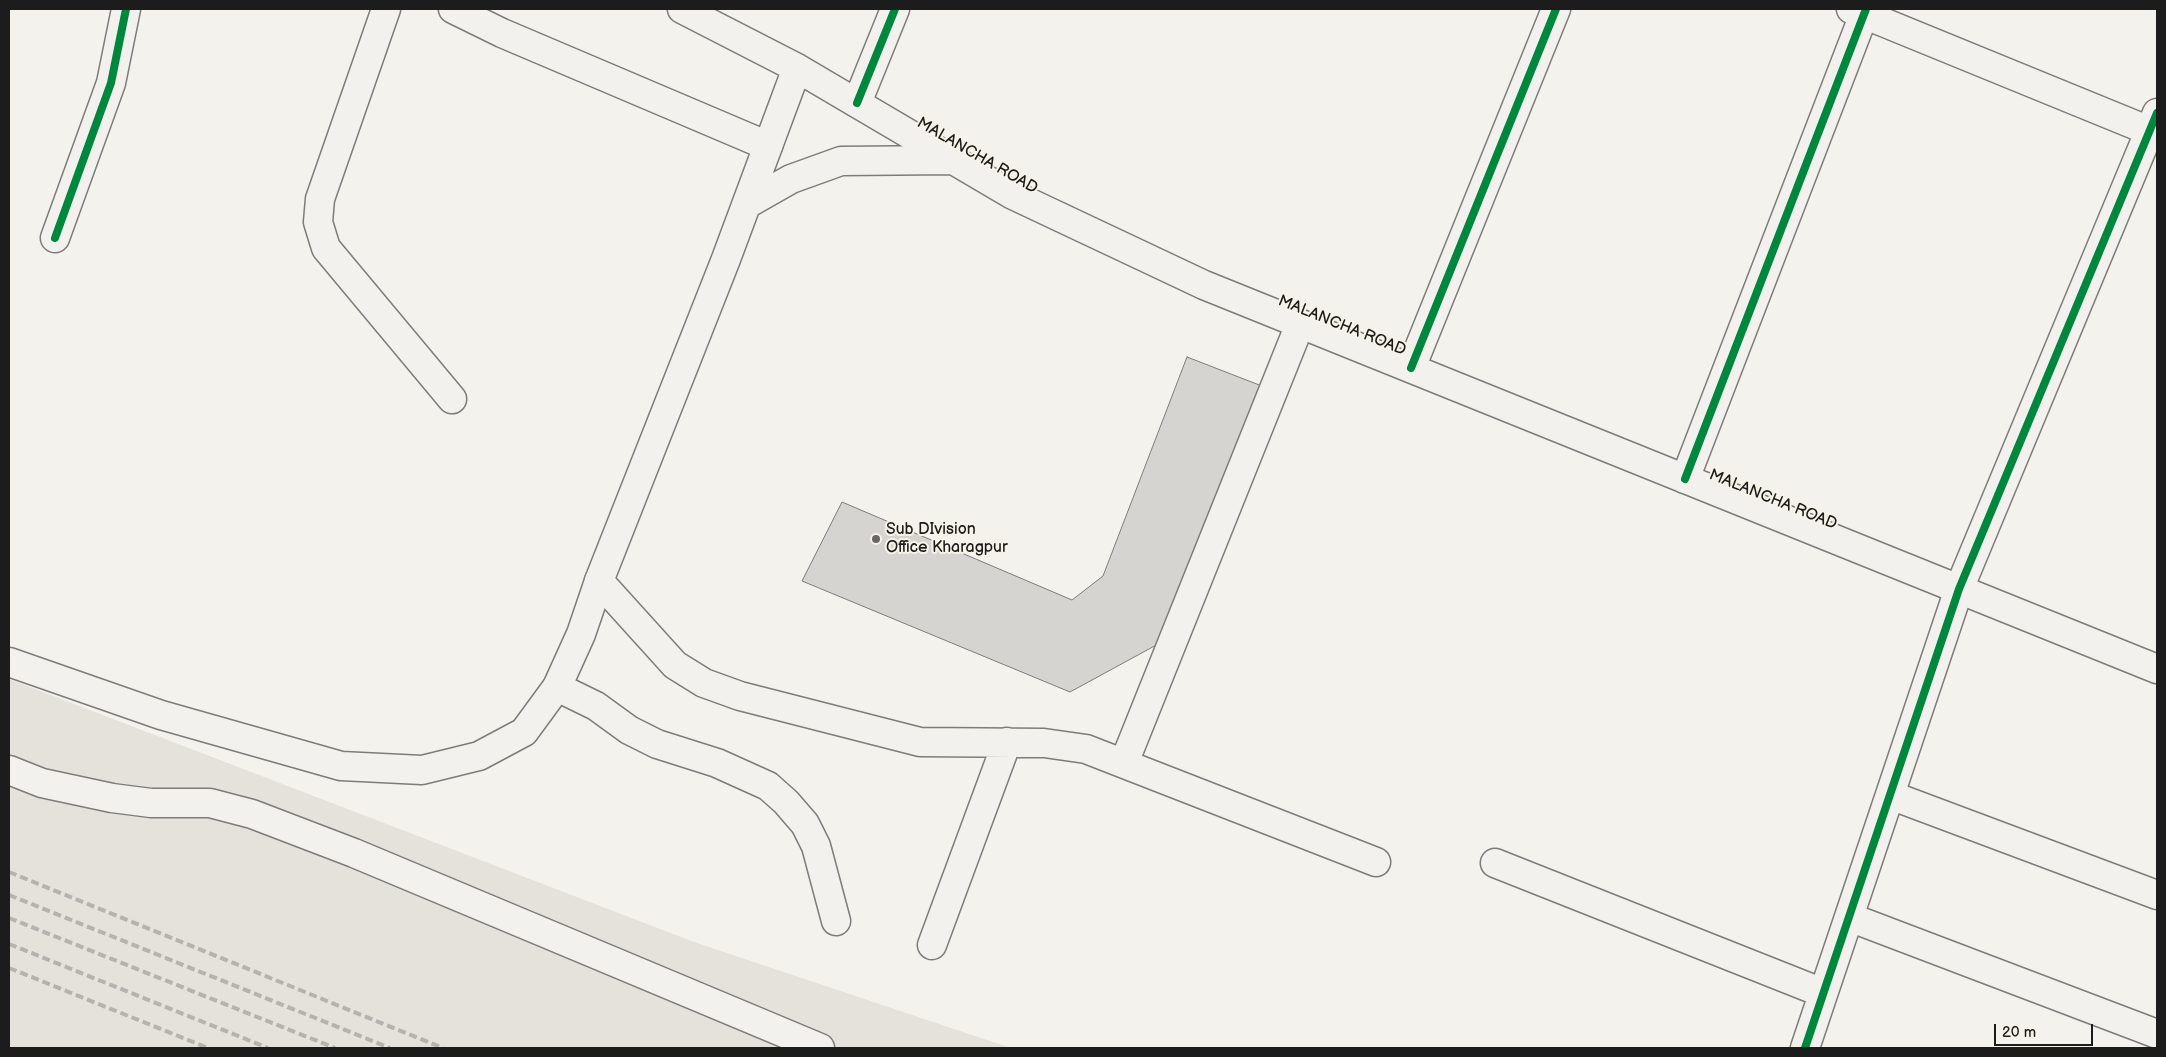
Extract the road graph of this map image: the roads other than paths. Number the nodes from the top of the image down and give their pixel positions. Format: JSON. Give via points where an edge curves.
{"nodes":[{"id":1,"x":126,"y":9,"type":"edge"},
{"id":2,"x":386,"y":9,"type":"edge"},
{"id":3,"x":453,"y":9,"type":"edge"},
{"id":4,"x":682,"y":9,"type":"edge"},
{"id":5,"x":895,"y":9,"type":"edge"},
{"id":6,"x":1556,"y":9,"type":"edge"},
{"id":7,"x":1860,"y":11,"type":"edge"},
{"id":8,"x":797,"y":68,"type":"junction"},
{"id":9,"x":857,"y":103,"type":"junction"},
{"id":10,"x":2155,"y":126,"type":"edge"},
{"id":11,"x":768,"y":146,"type":"junction"},
{"id":12,"x":954,"y":160,"type":"junction"},
{"id":13,"x":747,"y":204,"type":"junction"},
{"id":14,"x":55,"y":238,"type":"dead end"},
{"id":15,"x":1300,"y":324,"type":"junction"},
{"id":16,"x":1410,"y":368,"type":"junction"},
{"id":17,"x":452,"y":399,"type":"dead end"},
{"id":18,"x":1685,"y":479,"type":"junction"},
{"id":19,"x":599,"y":581,"type":"junction"},
{"id":20,"x":1959,"y":589,"type":"junction"},
{"id":21,"x":9,"y":662,"type":"edge"},
{"id":22,"x":2157,"y":669,"type":"edge"},
{"id":23,"x":557,"y":687,"type":"junction"},
{"id":24,"x":1007,"y":742,"type":"junction"},
{"id":25,"x":1124,"y":763,"type":"junction"},
{"id":26,"x":9,"y":770,"type":"edge"},
{"id":27,"x":1890,"y":795,"type":"junction"},
{"id":28,"x":1376,"y":862,"type":"dead end"},
{"id":29,"x":1495,"y":863,"type":"dead end"},
{"id":30,"x":2157,"y":895,"type":"edge"},
{"id":31,"x":1849,"y":917,"type":"junction"},
{"id":32,"x":836,"y":921,"type":"dead end"},
{"id":33,"x":932,"y":945,"type":"dead end"},
{"id":34,"x":1823,"y":993,"type":"junction"},
{"id":35,"x":2157,"y":1034,"type":"edge"},
{"id":36,"x":820,"y":1048,"type":"edge"},
{"id":37,"x":1804,"y":1048,"type":"edge"}],
"edges":[{"from":1,"to":14,"type":"street","via":[[112,83]]},
{"from":2,"to":17,"type":"street","via":[[320,198],[318,222],[326,248]]},
{"from":3,"to":11,"type":"street"},
{"from":4,"to":8,"type":"street","name":"MALANCHA ROAD"},
{"from":5,"to":9,"type":"street"},
{"from":6,"to":16,"type":"street"},
{"from":7,"to":10,"type":"street"},
{"from":7,"to":18,"type":"street"},
{"from":8,"to":9,"type":"street","name":"MALANCHA ROAD"},
{"from":8,"to":11,"type":"street"},
{"from":9,"to":12,"type":"street","name":"MALANCHA ROAD"},
{"from":10,"to":20,"type":"street"},
{"from":11,"to":13,"type":"street"},
{"from":12,"to":13,"type":"street","via":[[841,161],[791,179]]},
{"from":12,"to":15,"type":"street","name":"MALANCHA ROAD","via":[[1019,198],[1204,286]]},
{"from":13,"to":19,"type":"street"},
{"from":15,"to":16,"type":"street","name":"MALANCHA ROAD"},
{"from":15,"to":25,"type":"street"},
{"from":16,"to":18,"type":"street","name":"MALANCHA ROAD"},
{"from":18,"to":20,"type":"street","name":"MALANCHA ROAD"},
{"from":19,"to":23,"type":"street","via":[[582,634]]},
{"from":19,"to":24,"type":"street","via":[[675,665],[704,683],[740,696],[920,742]]},
{"from":20,"to":22,"type":"street","name":"MALANCHA ROAD"},
{"from":20,"to":27,"type":"street"},
{"from":21,"to":23,"type":"street","via":[[160,716],[341,766],[422,770],[479,756],[524,732]]},
{"from":23,"to":32,"type":"street","via":[[596,706],[629,730],[657,744],[717,763],[768,786],[805,824],[816,846]]},
{"from":24,"to":25,"type":"street","via":[[1044,743],[1086,750]]},
{"from":24,"to":33,"type":"street"},
{"from":25,"to":28,"type":"street"},
{"from":26,"to":36,"type":"street","via":[[42,783],[112,798],[210,803],[252,814],[354,853]]},
{"from":27,"to":30,"type":"street"},
{"from":27,"to":31,"type":"street"},
{"from":29,"to":34,"type":"street"},
{"from":31,"to":34,"type":"street"},
{"from":31,"to":35,"type":"street"},
{"from":34,"to":37,"type":"street"}]}
